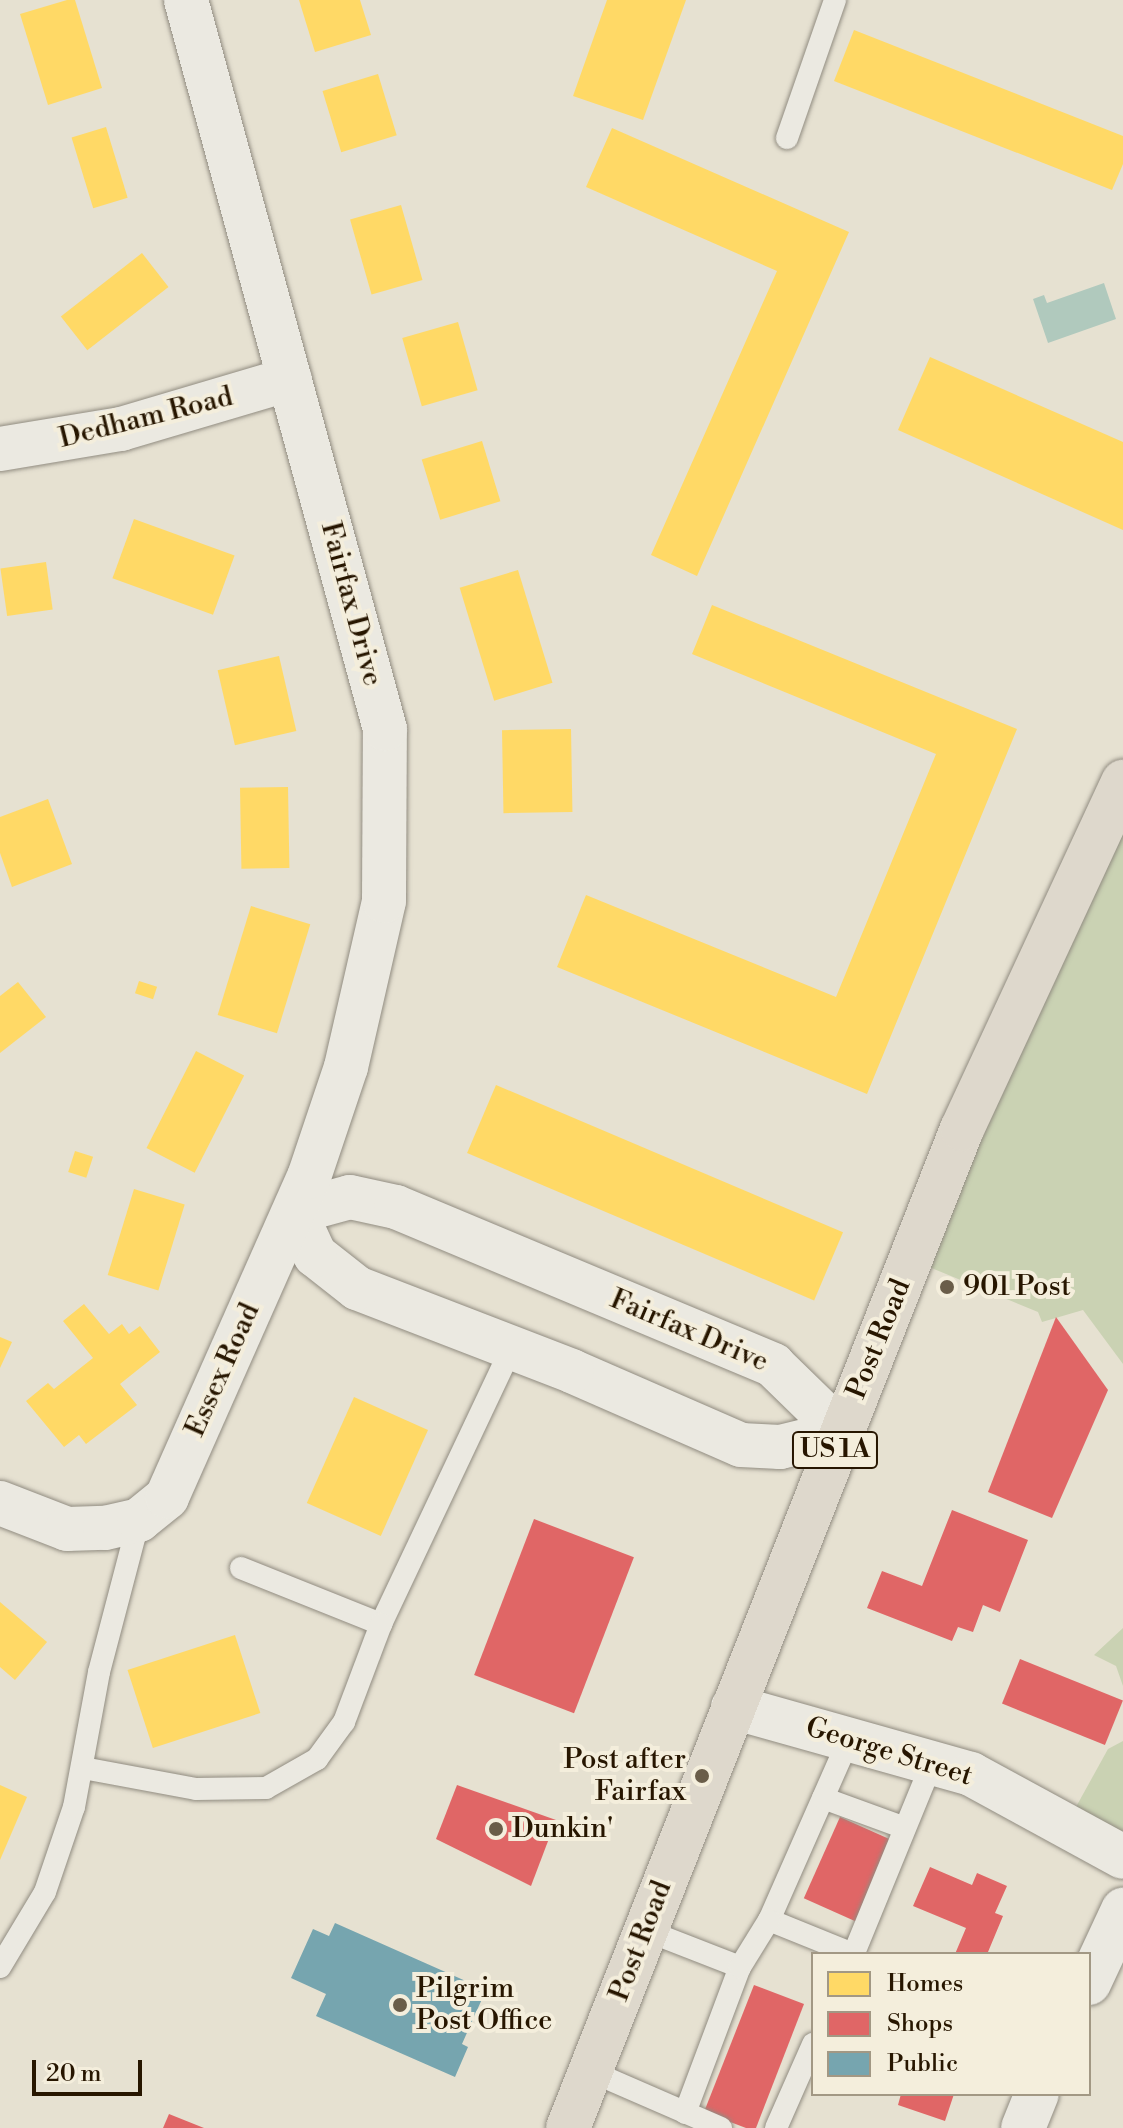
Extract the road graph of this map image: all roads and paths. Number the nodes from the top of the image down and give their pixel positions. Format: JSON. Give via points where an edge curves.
{"nodes":[{"id":1,"x":186,"y":0,"type":"edge"},
{"id":2,"x":835,"y":0,"type":"edge"},
{"id":3,"x":787,"y":138,"type":"dead end"},
{"id":4,"x":290,"y":379,"type":"junction"},
{"id":5,"x":0,"y":449,"type":"edge"},
{"id":6,"x":1123,"y":782,"type":"edge"},
{"id":7,"x":295,"y":1212,"type":"junction"},
{"id":8,"x":512,"y":1347,"type":"junction"},
{"id":9,"x":842,"y":1432,"type":"junction"},
{"id":10,"x":0,"y":1503,"type":"edge"},
{"id":11,"x":139,"y":1520,"type":"junction"},
{"id":12,"x":241,"y":1568,"type":"dead end"},
{"id":13,"x":381,"y":1624,"type":"junction"},
{"id":14,"x":733,"y":1707,"type":"junction"},
{"id":15,"x":849,"y":1739,"type":"junction"},
{"id":16,"x":933,"y":1760,"type":"junction"},
{"id":17,"x":83,"y":1768,"type":"junction"},
{"id":18,"x":823,"y":1798,"type":"junction"},
{"id":19,"x":905,"y":1828,"type":"junction"},
{"id":20,"x":1123,"y":1857,"type":"edge"},
{"id":21,"x":1123,"y":1910,"type":"edge"},
{"id":22,"x":769,"y":1920,"type":"junction"},
{"id":23,"x":645,"y":1930,"type":"junction"},
{"id":24,"x":850,"y":1952,"type":"edge"},
{"id":25,"x":853,"y":1952,"type":"edge"},
{"id":26,"x":0,"y":1967,"type":"edge"},
{"id":27,"x":740,"y":1967,"type":"junction"},
{"id":28,"x":1091,"y":1979,"type":"edge"},
{"id":29,"x":811,"y":2049,"type":"edge"},
{"id":30,"x":590,"y":2071,"type":"junction"},
{"id":31,"x":1036,"y":2096,"type":"edge"},
{"id":32,"x":685,"y":2113,"type":"junction"},
{"id":33,"x":568,"y":2128,"type":"edge"},
{"id":34,"x":721,"y":2128,"type":"edge"},
{"id":35,"x":776,"y":2128,"type":"edge"},
{"id":36,"x":1023,"y":2128,"type":"edge"}],
"edges":[{"from":1,"to":4,"type":"street","name":"Fairfax Drive"},
{"from":2,"to":3,"type":"lane"},
{"from":4,"to":5,"type":"street","name":"Dedham Road","via":[[121,429]]},
{"from":4,"to":7,"type":"street","name":"Fairfax Drive","via":[[385,729],[388,820],[384,901],[370,978],[342,1082]]},
{"from":6,"to":9,"type":"main road","name":"Post Road","number":"US 1A","via":[[962,1129]]},
{"from":7,"to":8,"type":"street","via":[[315,1255],[357,1288]]},
{"from":7,"to":9,"type":"street","name":"Fairfax Drive","via":[[350,1197],[396,1207],[773,1365]]},
{"from":7,"to":11,"type":"street","name":"Essex Road","via":[[167,1497]]},
{"from":8,"to":9,"type":"street","via":[[741,1445],[780,1447]]},
{"from":8,"to":13,"type":"lane"},
{"from":9,"to":14,"type":"main road","name":"Post Road","number":"US 1A"},
{"from":10,"to":11,"type":"street","via":[[67,1529]]},
{"from":11,"to":17,"type":"lane","via":[[99,1672]]},
{"from":12,"to":13,"type":"lane"},
{"from":13,"to":17,"type":"lane","via":[[344,1722],[317,1759],[266,1788],[196,1789]]},
{"from":14,"to":15,"type":"street","name":"George Street"},
{"from":14,"to":23,"type":"main road","name":"Post Road","number":"US 1A"},
{"from":15,"to":16,"type":"street","name":"George Street"},
{"from":15,"to":18,"type":"lane"},
{"from":16,"to":19,"type":"lane"},
{"from":16,"to":20,"type":"street","name":"George Street","via":[[971,1774]]},
{"from":17,"to":26,"type":"lane","via":[[45,1892]]},
{"from":18,"to":19,"type":"lane"},
{"from":18,"to":22,"type":"lane"},
{"from":19,"to":25,"type":"lane"},
{"from":21,"to":28,"type":"street"},
{"from":22,"to":24,"type":"lane"},
{"from":22,"to":27,"type":"lane"},
{"from":23,"to":27,"type":"lane"},
{"from":23,"to":30,"type":"main road","name":"Post Road","number":"US 1A"},
{"from":27,"to":32,"type":"lane"},
{"from":29,"to":35,"type":"lane"},
{"from":30,"to":32,"type":"lane"},
{"from":30,"to":33,"type":"main road","name":"Post Road","number":"US 1A"},
{"from":31,"to":36,"type":"street"},
{"from":32,"to":34,"type":"lane"}]}
